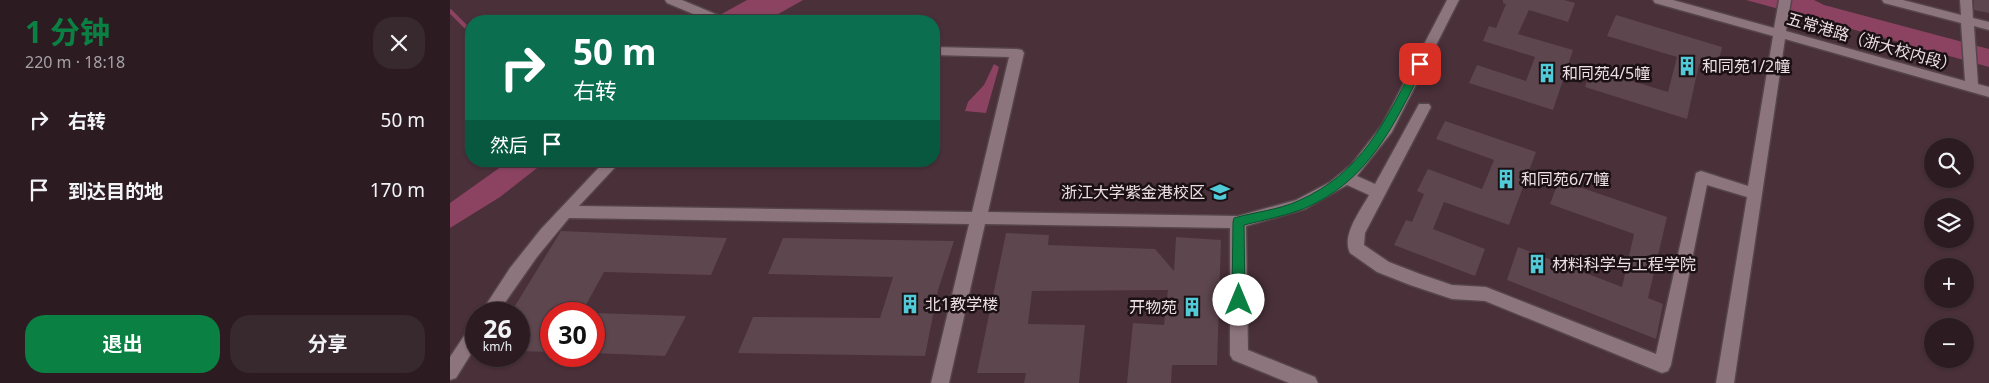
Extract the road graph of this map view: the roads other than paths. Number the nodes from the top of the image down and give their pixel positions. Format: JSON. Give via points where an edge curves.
{"nodes":[{"id":1,"x":671,"y":0,"type":"edge"},
{"id":2,"x":1453,"y":0,"type":"edge"},
{"id":3,"x":1659,"y":0,"type":"edge"},
{"id":4,"x":1888,"y":0,"type":"edge"},
{"id":5,"x":1966,"y":0,"type":"edge"},
{"id":6,"x":1784,"y":6,"type":"edge"},
{"id":7,"x":707,"y":15,"type":"edge"},
{"id":8,"x":1966,"y":20,"type":"junction"},
{"id":9,"x":1989,"y":26,"type":"edge"},
{"id":10,"x":1781,"y":34,"type":"junction"},
{"id":11,"x":940,"y":51,"type":"edge"},
{"id":12,"x":1972,"y":88,"type":"junction"},
{"id":13,"x":1989,"y":92,"type":"edge"},
{"id":14,"x":1424,"y":107,"type":"dead end"},
{"id":15,"x":608,"y":167,"type":"edge"},
{"id":16,"x":1346,"y":178,"type":"junction"},
{"id":17,"x":1378,"y":192,"type":"junction"},
{"id":18,"x":1755,"y":194,"type":"junction"},
{"id":19,"x":566,"y":212,"type":"junction"},
{"id":20,"x":979,"y":218,"type":"junction"},
{"id":21,"x":1238,"y":222,"type":"junction"},
{"id":22,"x":496,"y":302,"type":"edge"},
{"id":23,"x":465,"y":349,"type":"edge"},
{"id":24,"x":450,"y":372,"type":"edge"},
{"id":25,"x":940,"y":383,"type":"edge"},
{"id":26,"x":1310,"y":383,"type":"edge"},
{"id":27,"x":1725,"y":383,"type":"edge"}],
"edges":[{"from":1,"to":7,"type":"street"},
{"from":2,"to":16,"type":"street","via":[[1387,128]]},
{"from":3,"to":10,"type":"street","name":"五常港路（浙大校内段）"},
{"from":4,"to":8,"type":"street"},
{"from":5,"to":8,"type":"street"},
{"from":6,"to":10,"type":"street"},
{"from":8,"to":9,"type":"street"},
{"from":8,"to":12,"type":"street"},
{"from":10,"to":12,"type":"street","name":"五常港路（浙大校内段）"},
{"from":10,"to":18,"type":"street"},
{"from":11,"to":20,"type":"street","via":[[1017,54]]},
{"from":12,"to":13,"type":"street","name":"五常港路（浙大校内段）"},
{"from":14,"to":17,"type":"street"},
{"from":15,"to":19,"type":"street"},
{"from":16,"to":17,"type":"street"},
{"from":16,"to":21,"type":"street","via":[[1322,195],[1300,205]]},
{"from":17,"to":18,"type":"street","via":[[1357,233],[1356,248],[1382,267],[1452,292],[1486,294],[1662,365],[1701,177]]},
{"from":18,"to":27,"type":"street"},
{"from":19,"to":20,"type":"street"},
{"from":19,"to":22,"type":"street","via":[[523,261]]},
{"from":20,"to":21,"type":"street"},
{"from":20,"to":25,"type":"street"},
{"from":21,"to":26,"type":"street","via":[[1239,355]]},
{"from":23,"to":24,"type":"street"}]}
